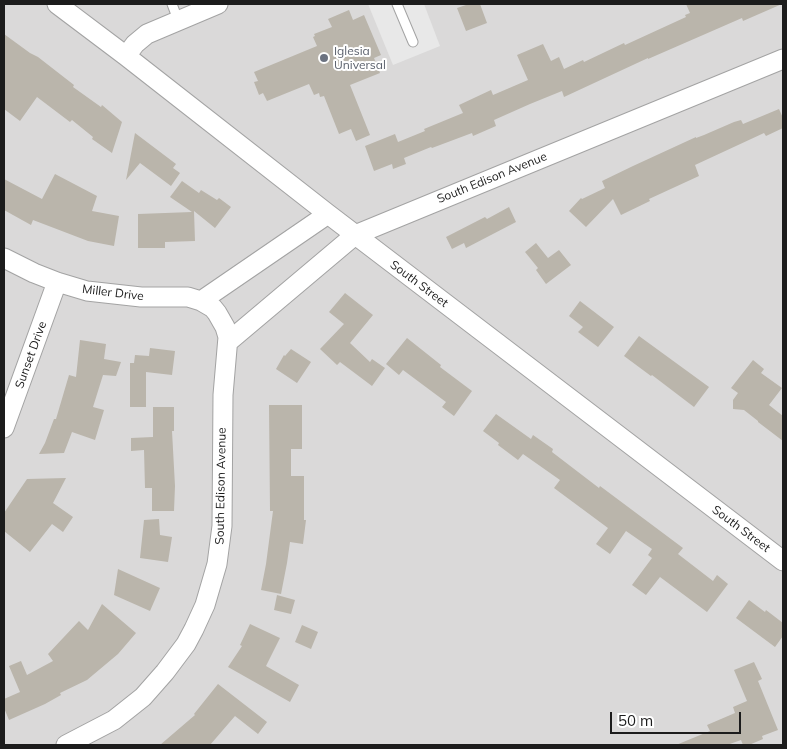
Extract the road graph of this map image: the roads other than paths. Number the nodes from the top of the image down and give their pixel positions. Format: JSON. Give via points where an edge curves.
{"nodes":[{"id":1,"x":57,"y":4,"type":"edge"},
{"id":2,"x":218,"y":4,"type":"edge"},
{"id":3,"x":397,"y":4,"type":"edge"},
{"id":4,"x":175,"y":12,"type":"edge"},
{"id":5,"x":413,"y":42,"type":"dead end"},
{"id":6,"x":126,"y":56,"type":"junction"},
{"id":7,"x":783,"y":59,"type":"edge"},
{"id":8,"x":328,"y":214,"type":"junction"},
{"id":9,"x":355,"y":235,"type":"junction"},
{"id":10,"x":4,"y":258,"type":"edge"},
{"id":11,"x":57,"y":282,"type":"junction"},
{"id":12,"x":201,"y":301,"type":"junction"},
{"id":13,"x":228,"y":342,"type":"junction"},
{"id":14,"x":4,"y":428,"type":"edge"},
{"id":15,"x":783,"y":561,"type":"edge"},
{"id":16,"x":66,"y":745,"type":"edge"}],
"edges":[{"from":1,"to":6,"type":"street","name":"South Street"},
{"from":2,"to":4,"type":"street"},
{"from":3,"to":5,"type":"lane"},
{"from":4,"to":6,"type":"street","via":[[144,36]]},
{"from":6,"to":8,"type":"street","name":"South Street"},
{"from":7,"to":9,"type":"street","name":"South Edison Avenue"},
{"from":8,"to":9,"type":"street","name":"South Street"},
{"from":8,"to":12,"type":"street"},
{"from":9,"to":13,"type":"street","name":"South Edison Avenue"},
{"from":9,"to":15,"type":"street","name":"South Street"},
{"from":10,"to":11,"type":"street","name":"Miller Drive"},
{"from":11,"to":12,"type":"street","name":"Miller Drive","via":[[100,293],[188,297]]},
{"from":11,"to":14,"type":"street","name":"Sunset Drive"},
{"from":12,"to":13,"type":"street","name":"South Edison Avenue","via":[[220,317]]},
{"from":13,"to":16,"type":"street","name":"South Edison Avenue","via":[[223,395],[222,526],[217,564],[205,605],[186,644],[143,697],[114,720]]}]}
